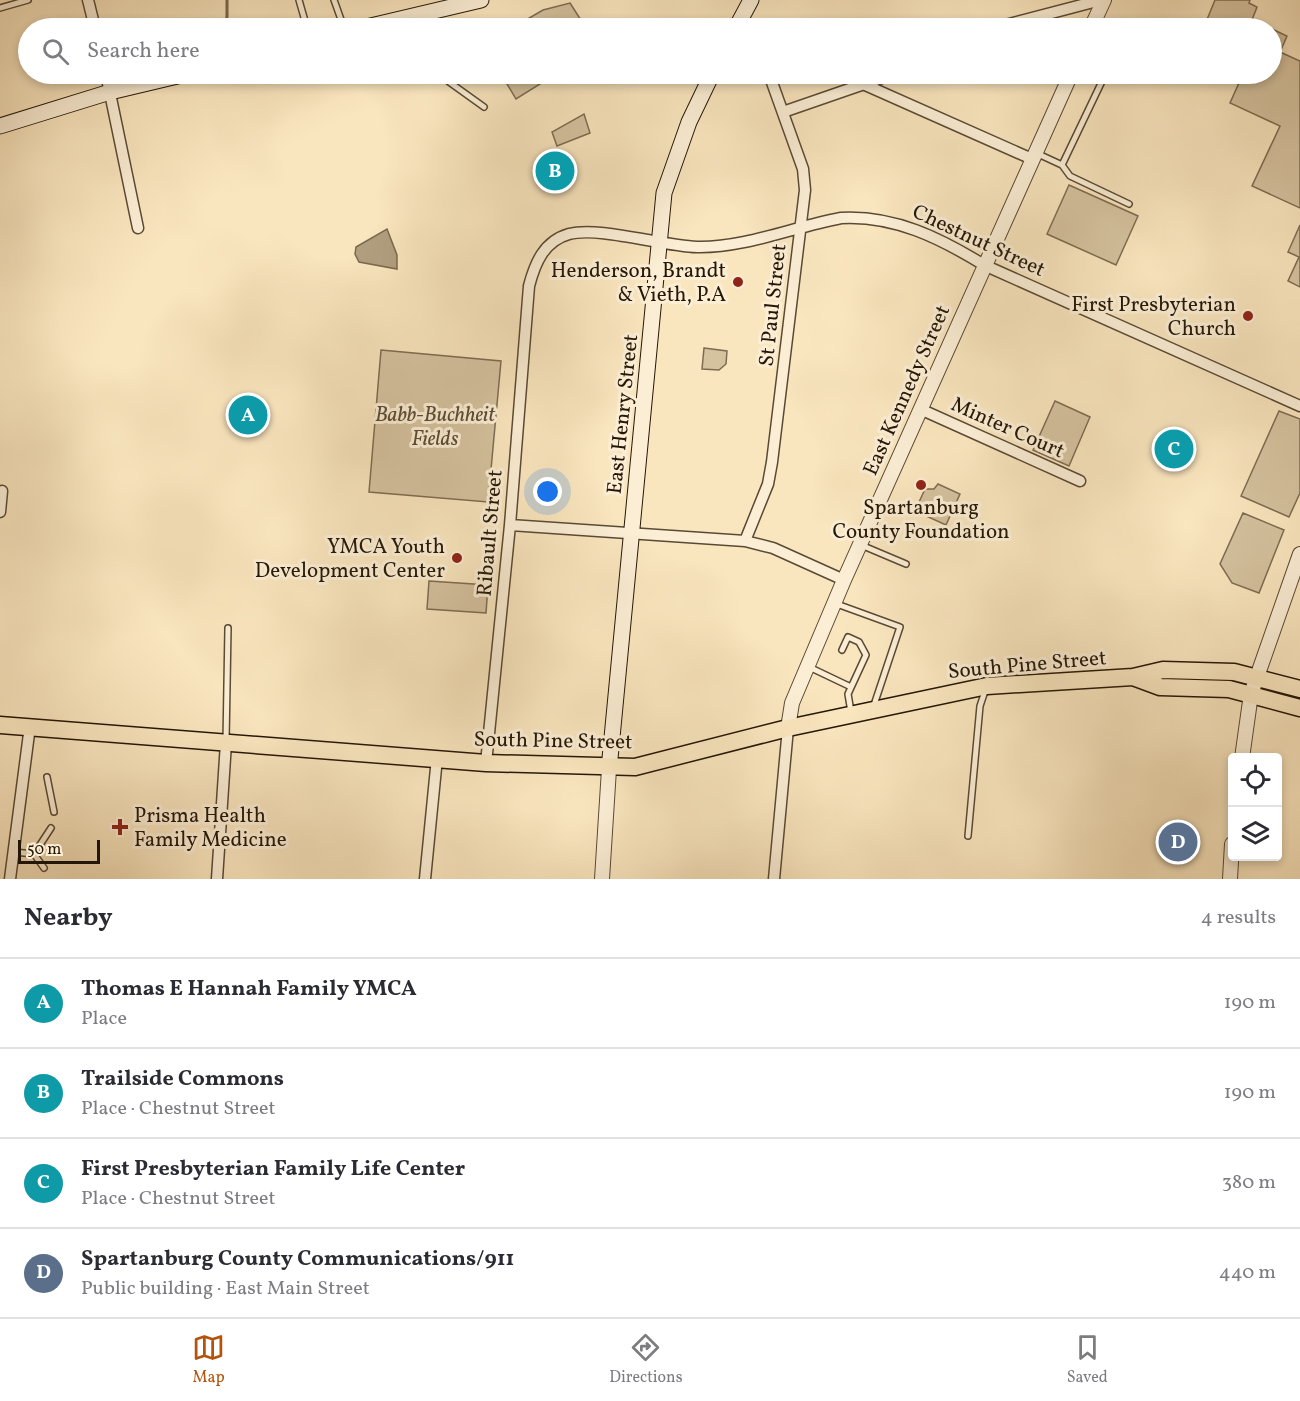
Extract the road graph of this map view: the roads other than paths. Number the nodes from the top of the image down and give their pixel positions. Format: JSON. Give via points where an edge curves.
{"nodes":[{"id":1,"x":28,"y":0,"type":"edge"},
{"id":2,"x":88,"y":0,"type":"edge"},
{"id":3,"x":299,"y":0,"type":"edge"},
{"id":4,"x":334,"y":0,"type":"edge"},
{"id":5,"x":480,"y":0,"type":"edge"},
{"id":6,"x":751,"y":0,"type":"edge"},
{"id":7,"x":1103,"y":0,"type":"edge"},
{"id":8,"x":0,"y":8,"type":"edge"},
{"id":9,"x":92,"y":18,"type":"edge"},
{"id":10,"x":304,"y":18,"type":"edge"},
{"id":11,"x":340,"y":18,"type":"edge"},
{"id":12,"x":418,"y":18,"type":"edge"},
{"id":13,"x":741,"y":18,"type":"edge"},
{"id":14,"x":1033,"y":18,"type":"edge"},
{"id":15,"x":1095,"y":18,"type":"edge"},
{"id":16,"x":108,"y":84,"type":"edge"},
{"id":17,"x":144,"y":84,"type":"edge"},
{"id":18,"x":452,"y":84,"type":"edge"},
{"id":19,"x":707,"y":84,"type":"edge"},
{"id":20,"x":773,"y":84,"type":"edge"},
{"id":21,"x":863,"y":84,"type":"joint"},
{"id":22,"x":1066,"y":84,"type":"edge"},
{"id":23,"x":1101,"y":84,"type":"edge"},
{"id":24,"x":110,"y":92,"type":"junction"},
{"id":25,"x":484,"y":107,"type":"dead end"},
{"id":26,"x":783,"y":112,"type":"junction"},
{"id":27,"x":0,"y":126,"type":"edge"},
{"id":28,"x":1034,"y":156,"type":"junction"},
{"id":29,"x":1062,"y":165,"type":"junction"},
{"id":30,"x":1129,"y":204,"type":"dead end"},
{"id":31,"x":138,"y":228,"type":"dead end"},
{"id":32,"x":800,"y":228,"type":"junction"},
{"id":33,"x":659,"y":242,"type":"junction"},
{"id":34,"x":984,"y":266,"type":"junction"},
{"id":35,"x":533,"y":271,"type":"joint"},
{"id":36,"x":1300,"y":406,"type":"edge"},
{"id":37,"x":920,"y":409,"type":"junction"},
{"id":38,"x":1080,"y":481,"type":"dead end"},
{"id":39,"x":2,"y":491,"type":"dead end"},
{"id":40,"x":0,"y":512,"type":"edge"},
{"id":41,"x":510,"y":525,"type":"junction"},
{"id":42,"x":632,"y":533,"type":"junction"},
{"id":43,"x":745,"y":541,"type":"junction"},
{"id":44,"x":860,"y":544,"type":"junction"},
{"id":45,"x":1300,"y":554,"type":"edge"},
{"id":46,"x":906,"y":564,"type":"dead end"},
{"id":47,"x":844,"y":580,"type":"junction"},
{"id":48,"x":834,"y":603,"type":"junction"},
{"id":49,"x":228,"y":628,"type":"dead end"},
{"id":50,"x":842,"y":650,"type":"dead end"},
{"id":51,"x":807,"y":667,"type":"junction"},
{"id":52,"x":833,"y":669,"type":"dead end"},
{"id":53,"x":829,"y":677,"type":"junction"},
{"id":54,"x":1133,"y":677,"type":"junction"},
{"id":55,"x":1257,"y":677,"type":"junction"},
{"id":56,"x":987,"y":686,"type":"junction"},
{"id":57,"x":851,"y":687,"type":"junction"},
{"id":58,"x":1300,"y":689,"type":"edge"},
{"id":59,"x":1251,"y":694,"type":"junction"},
{"id":60,"x":1300,"y":708,"type":"edge"},
{"id":61,"x":873,"y":709,"type":"junction"},
{"id":62,"x":851,"y":714,"type":"junction"},
{"id":63,"x":0,"y":725,"type":"edge"},
{"id":64,"x":30,"y":726,"type":"junction"},
{"id":65,"x":788,"y":728,"type":"junction"},
{"id":66,"x":226,"y":742,"type":"junction"},
{"id":67,"x":1243,"y":753,"type":"edge"},
{"id":68,"x":436,"y":758,"type":"junction"},
{"id":69,"x":486,"y":763,"type":"junction"},
{"id":70,"x":609,"y":769,"type":"junction"},
{"id":71,"x":47,"y":777,"type":"dead end"},
{"id":72,"x":54,"y":812,"type":"dead end"},
{"id":73,"x":51,"y":828,"type":"dead end"},
{"id":74,"x":969,"y":836,"type":"dead end"},
{"id":75,"x":13,"y":852,"type":"junction"},
{"id":76,"x":34,"y":854,"type":"junction"},
{"id":77,"x":1232,"y":861,"type":"edge"},
{"id":78,"x":44,"y":868,"type":"dead end"},
{"id":79,"x":10,"y":879,"type":"edge"},
{"id":80,"x":217,"y":879,"type":"edge"},
{"id":81,"x":425,"y":879,"type":"edge"},
{"id":82,"x":602,"y":879,"type":"edge"},
{"id":83,"x":774,"y":879,"type":"edge"},
{"id":84,"x":1230,"y":879,"type":"edge"}],
"edges":[{"from":1,"to":8,"type":"lane"},
{"from":2,"to":9,"type":"street"},
{"from":3,"to":10,"type":"lane"},
{"from":4,"to":11,"type":"lane"},
{"from":5,"to":12,"type":"main road"},
{"from":6,"to":13,"type":"main road"},
{"from":7,"to":14,"type":"street"},
{"from":7,"to":15,"type":"street"},
{"from":16,"to":24,"type":"street"},
{"from":17,"to":24,"type":"main road"},
{"from":18,"to":25,"type":"lane"},
{"from":19,"to":33,"type":"main road","name":"East Henry Street","via":[[669,176]]},
{"from":20,"to":26,"type":"street","name":"St Paul Street"},
{"from":21,"to":26,"type":"street"},
{"from":21,"to":28,"type":"street"},
{"from":22,"to":28,"type":"street","name":"East Kennedy Street"},
{"from":23,"to":29,"type":"lane"},
{"from":24,"to":27,"type":"main road"},
{"from":24,"to":31,"type":"street"},
{"from":26,"to":32,"type":"street","name":"St Paul Street","via":[[805,179]]},
{"from":28,"to":29,"type":"lane"},
{"from":28,"to":34,"type":"street","name":"East Kennedy Street"},
{"from":29,"to":30,"type":"lane","via":[[1070,176]]},
{"from":32,"to":33,"type":"street","name":"Chestnut Street","via":[[719,246]]},
{"from":32,"to":34,"type":"street","name":"Chestnut Street","via":[[841,218],[892,222],[949,244]]},
{"from":32,"to":43,"type":"street","name":"St Paul Street","via":[[772,462],[768,484]]},
{"from":33,"to":35,"type":"street","name":"Chestnut Street","via":[[582,231],[568,234],[549,245]]},
{"from":33,"to":42,"type":"main road","name":"East Henry Street"},
{"from":34,"to":36,"type":"street","name":"Chestnut Street"},
{"from":34,"to":37,"type":"street","name":"East Kennedy Street"},
{"from":35,"to":41,"type":"street","name":"Ribault Street"},
{"from":37,"to":38,"type":"street","name":"Minter Court"},
{"from":37,"to":44,"type":"street","name":"East Kennedy Street"},
{"from":39,"to":40,"type":"street"},
{"from":41,"to":42,"type":"street"},
{"from":41,"to":69,"type":"street","name":"Ribault Street"},
{"from":42,"to":43,"type":"street"},
{"from":42,"to":70,"type":"main road","name":"East Henry Street"},
{"from":43,"to":47,"type":"street","via":[[773,548]]},
{"from":44,"to":46,"type":"lane"},
{"from":44,"to":47,"type":"street","name":"East Kennedy Street"},
{"from":45,"to":55,"type":"street"},
{"from":47,"to":48,"type":"street","name":"East Kennedy Street"},
{"from":48,"to":51,"type":"street","name":"East Kennedy Street"},
{"from":48,"to":61,"type":"lane","via":[[900,627]]},
{"from":49,"to":66,"type":"lane"},
{"from":50,"to":57,"type":"lane","via":[[848,637],[859,642],[866,655]]},
{"from":51,"to":53,"type":"lane"},
{"from":51,"to":65,"type":"street","name":"East Kennedy Street","via":[[792,703]]},
{"from":52,"to":53,"type":"lane"},
{"from":53,"to":57,"type":"lane"},
{"from":54,"to":55,"type":"highway","name":"South Pine Street","via":[[1163,670],[1234,672]]},
{"from":54,"to":56,"type":"highway","name":"South Pine Street"},
{"from":54,"to":59,"type":"highway","name":"South Pine Street","via":[[1160,687],[1229,689]]},
{"from":55,"to":58,"type":"highway","name":"South Pine Street"},
{"from":55,"to":59,"type":"street"},
{"from":56,"to":61,"type":"highway","name":"South Pine Street"},
{"from":56,"to":74,"type":"lane","via":[[980,706]]},
{"from":57,"to":62,"type":"lane"},
{"from":59,"to":60,"type":"highway","name":"South Pine Street"},
{"from":59,"to":67,"type":"street"},
{"from":61,"to":62,"type":"highway","name":"South Pine Street"},
{"from":62,"to":65,"type":"highway","name":"South Pine Street"},
{"from":63,"to":64,"type":"highway","name":"South Pine Street"},
{"from":64,"to":66,"type":"highway","name":"South Pine Street"},
{"from":64,"to":75,"type":"street"},
{"from":65,"to":70,"type":"highway","name":"South Pine Street","via":[[635,767]]},
{"from":65,"to":83,"type":"street"},
{"from":66,"to":68,"type":"highway","name":"South Pine Street"},
{"from":66,"to":80,"type":"street"},
{"from":68,"to":69,"type":"highway","name":"South Pine Street"},
{"from":68,"to":81,"type":"street"},
{"from":69,"to":70,"type":"highway","name":"South Pine Street"},
{"from":70,"to":82,"type":"street"},
{"from":71,"to":72,"type":"lane"},
{"from":73,"to":76,"type":"lane"},
{"from":75,"to":76,"type":"lane"},
{"from":75,"to":79,"type":"street"},
{"from":76,"to":78,"type":"lane"},
{"from":77,"to":84,"type":"street"}]}
